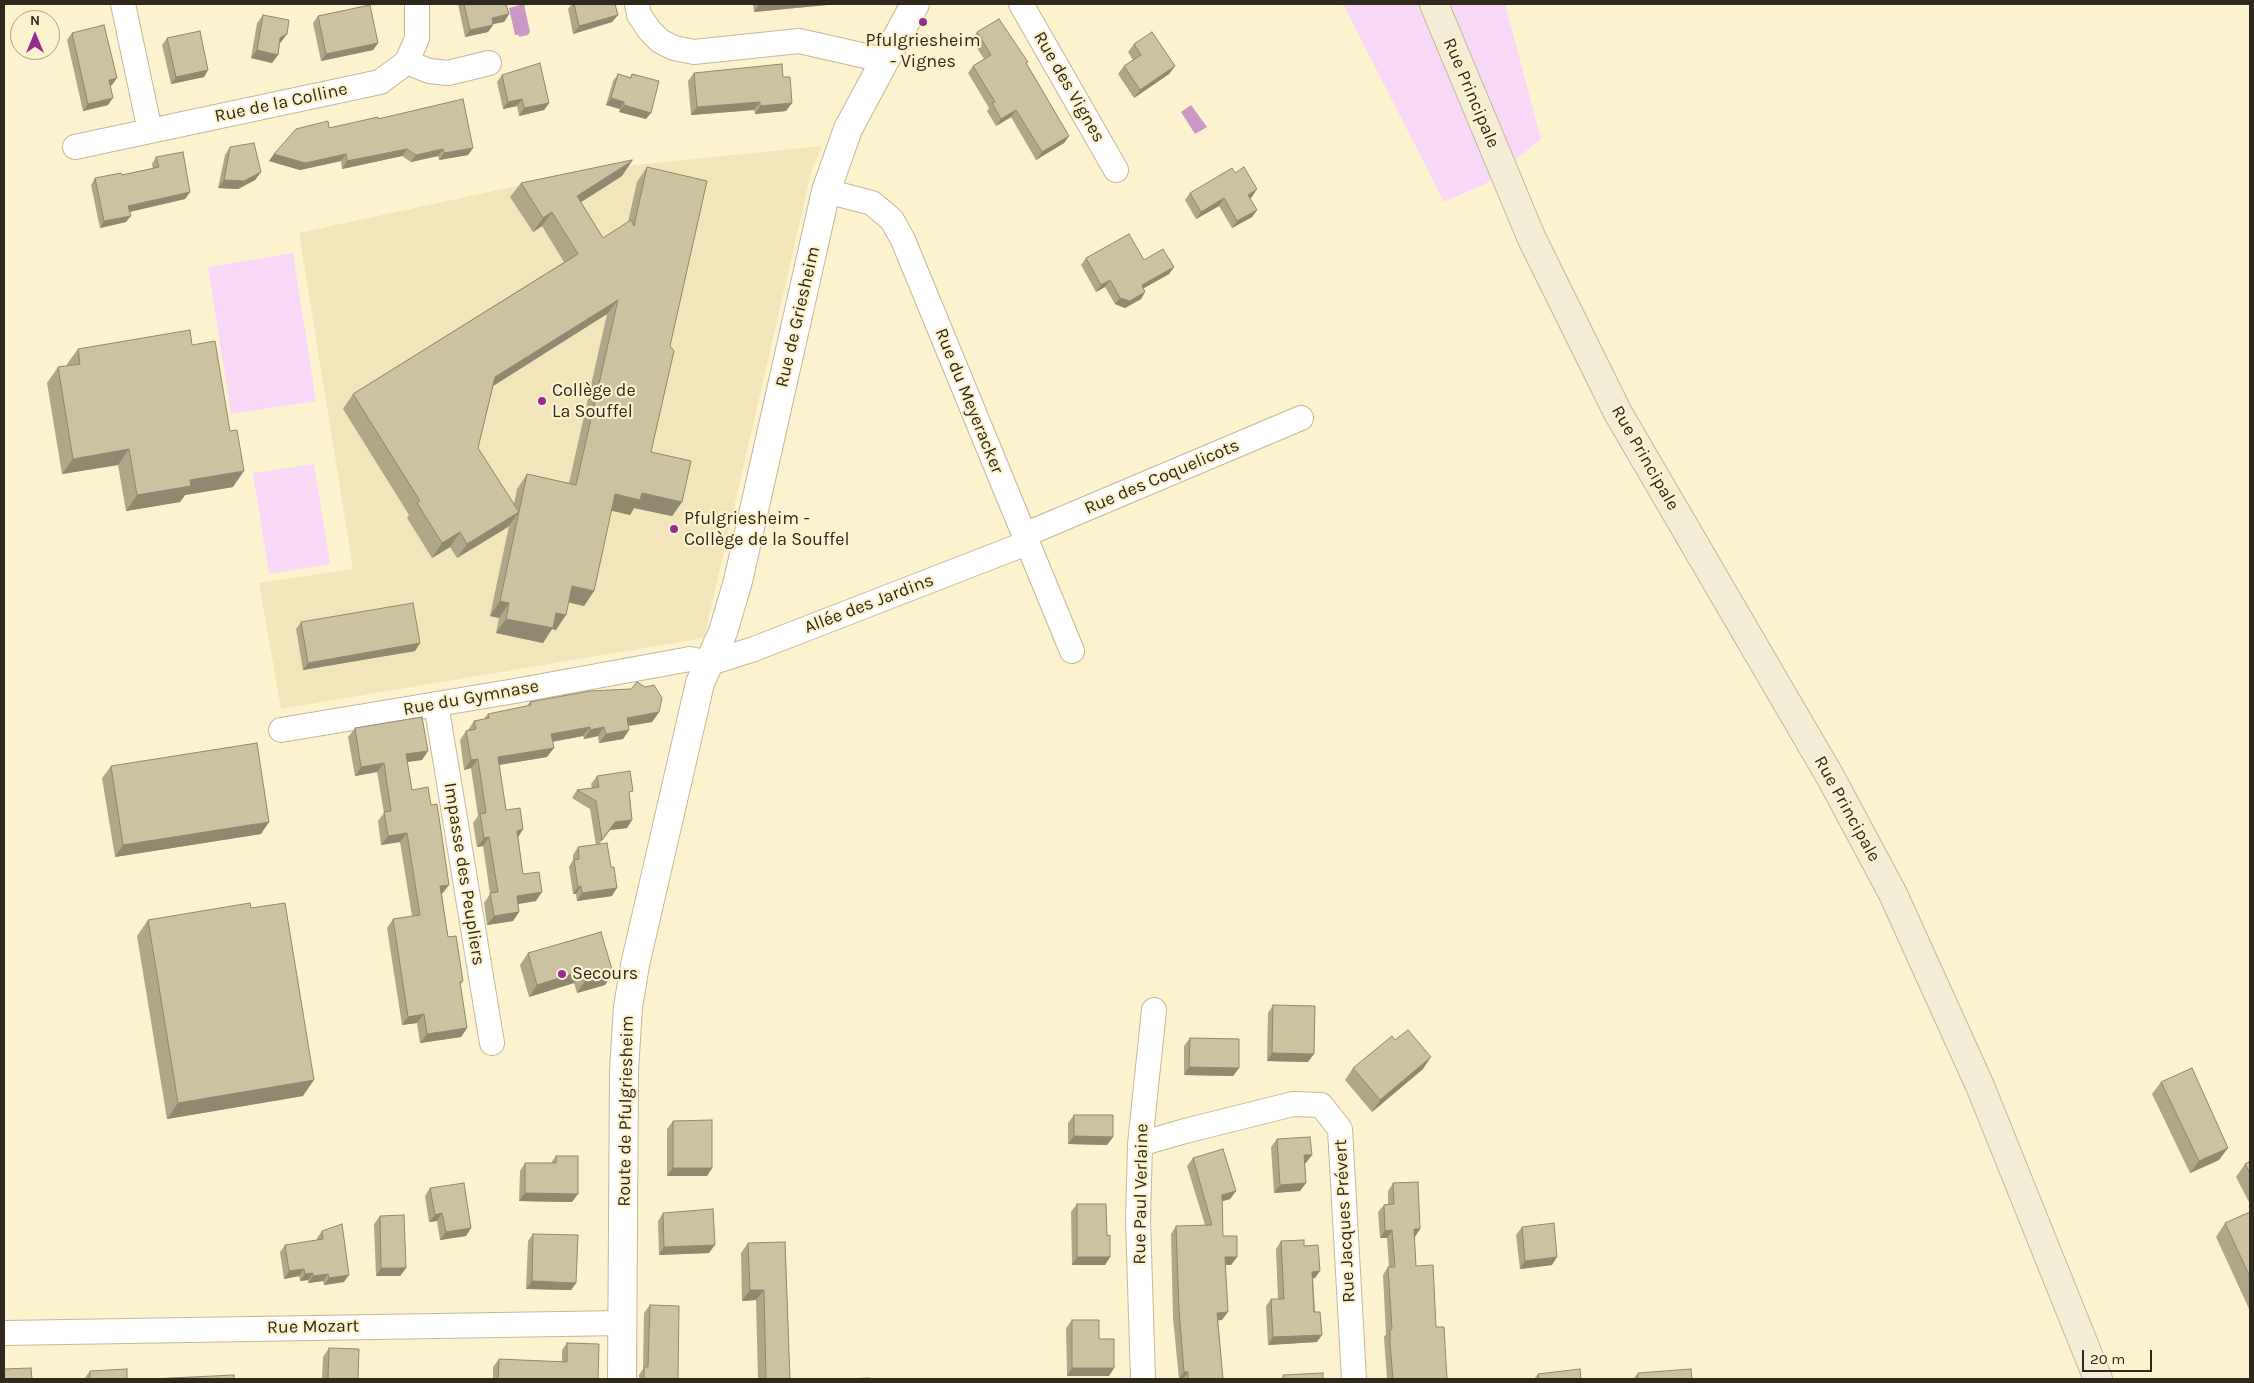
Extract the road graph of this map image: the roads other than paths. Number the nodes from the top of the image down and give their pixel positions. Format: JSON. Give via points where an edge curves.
{"nodes":[{"id":1,"x":122,"y":4,"type":"edge"},
{"id":2,"x":417,"y":4,"type":"edge"},
{"id":3,"x":638,"y":4,"type":"edge"},
{"id":4,"x":915,"y":4,"type":"edge"},
{"id":5,"x":1021,"y":4,"type":"edge"},
{"id":6,"x":1434,"y":4,"type":"edge"},
{"id":7,"x":407,"y":62,"type":"junction"},
{"id":8,"x":489,"y":63,"type":"dead end"},
{"id":9,"x":882,"y":63,"type":"junction"},
{"id":10,"x":150,"y":131,"type":"junction"},
{"id":11,"x":75,"y":147,"type":"dead end"},
{"id":12,"x":1116,"y":170,"type":"dead end"},
{"id":13,"x":826,"y":191,"type":"junction"},
{"id":14,"x":1301,"y":418,"type":"dead end"},
{"id":15,"x":1025,"y":539,"type":"junction"},
{"id":16,"x":1072,"y":651,"type":"dead end"},
{"id":17,"x":714,"y":654,"type":"junction"},
{"id":18,"x":436,"y":704,"type":"junction"},
{"id":19,"x":281,"y":730,"type":"dead end"},
{"id":20,"x":1154,"y":1010,"type":"dead end"},
{"id":21,"x":492,"y":1043,"type":"dead end"},
{"id":22,"x":1140,"y":1144,"type":"junction"},
{"id":23,"x":622,"y":1323,"type":"junction"},
{"id":24,"x":4,"y":1332,"type":"edge"},
{"id":25,"x":622,"y":1379,"type":"edge"},
{"id":26,"x":1143,"y":1379,"type":"edge"},
{"id":27,"x":1354,"y":1379,"type":"edge"},
{"id":28,"x":2098,"y":1379,"type":"edge"}],
"edges":[{"from":1,"to":10,"type":"street"},
{"from":2,"to":7,"type":"street","via":[[417,38]]},
{"from":3,"to":9,"type":"street","via":[[650,31],[660,42],[674,48],[694,52],[798,42],[870,57]]},
{"from":4,"to":9,"type":"street","name":"Rue de Griesheim"},
{"from":5,"to":12,"type":"street","name":"Rue des Vignes"},
{"from":6,"to":28,"type":"main road","name":"Rue Principale","via":[[1532,239],[1618,412],[1831,778],[1893,894],[1980,1086]]},
{"from":7,"to":8,"type":"street","via":[[429,71],[448,73]]},
{"from":7,"to":10,"type":"street","name":"Rue de la Colline","via":[[380,82]]},
{"from":9,"to":13,"type":"street","name":"Rue de Griesheim","via":[[848,129]]},
{"from":10,"to":11,"type":"street","name":"Rue de la Colline"},
{"from":13,"to":15,"type":"street","name":"Rue du Meyeracker","via":[[872,203],[892,220]]},
{"from":13,"to":17,"type":"street","name":"Rue de Griesheim","via":[[738,581]]},
{"from":14,"to":15,"type":"street","name":"Rue des Coquelicots"},
{"from":15,"to":16,"type":"street","name":"Rue du Meyeracker"},
{"from":15,"to":17,"type":"street","name":"Allée des Jardins","via":[[754,649]]},
{"from":17,"to":18,"type":"street","name":"Rue du Gymnase"},
{"from":17,"to":23,"type":"street","name":"Route de Pfulgriesheim","via":[[700,682],[628,1007],[624,1071]]},
{"from":18,"to":19,"type":"street","name":"Rue du Gymnase"},
{"from":18,"to":21,"type":"street","name":"Impasse des Peupliers"},
{"from":20,"to":22,"type":"street","name":"Rue Paul Verlaine"},
{"from":22,"to":26,"type":"street","name":"Rue Paul Verlaine","via":[[1138,1220]]},
{"from":22,"to":27,"type":"street","name":"Rue Jacques Prévert","via":[[1293,1104],[1321,1106],[1340,1129]]},
{"from":23,"to":24,"type":"street","name":"Rue Mozart"},
{"from":23,"to":25,"type":"street","name":"Route de Pfulgriesheim"}]}
